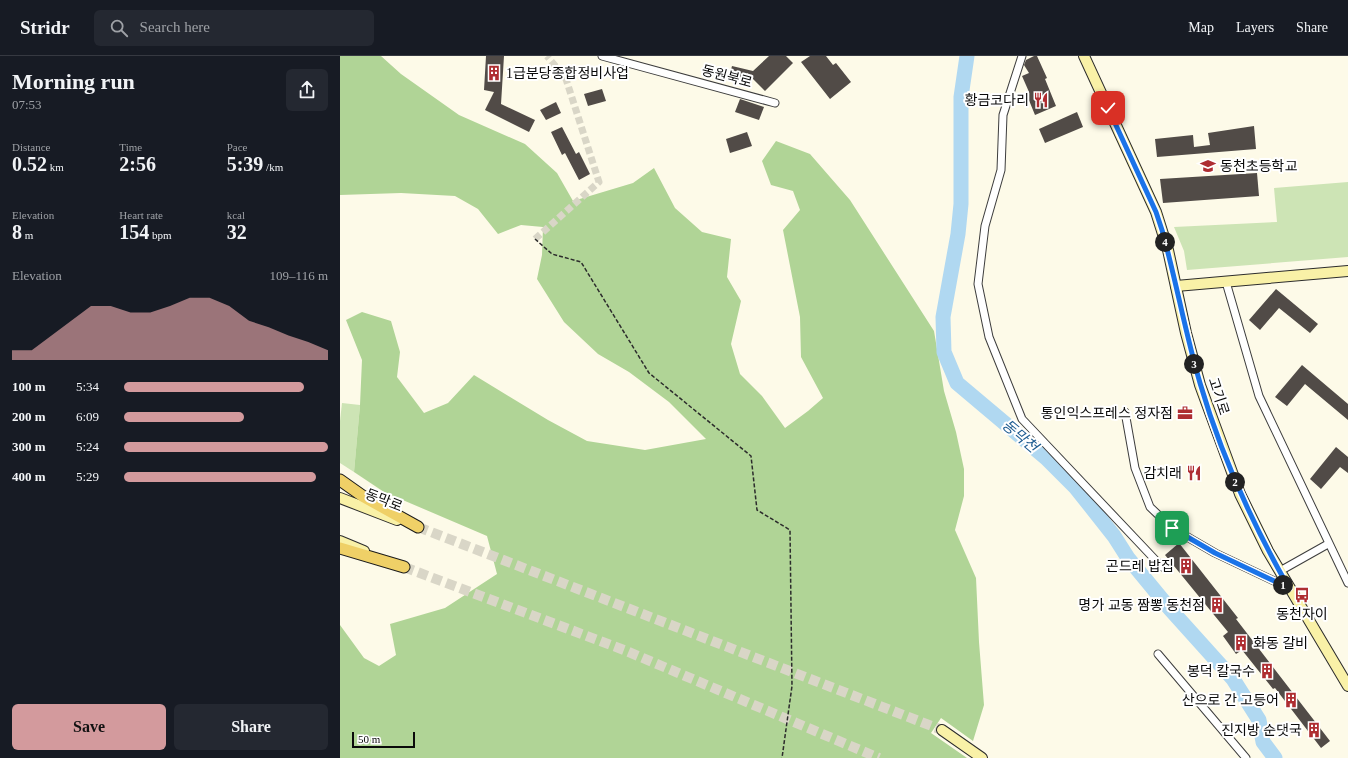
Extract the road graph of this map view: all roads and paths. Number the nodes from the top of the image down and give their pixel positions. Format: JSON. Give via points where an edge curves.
{"nodes":[{"id":1,"x":602,"y":56,"type":"edge"},
{"id":2,"x":1022,"y":56,"type":"edge"},
{"id":3,"x":1084,"y":56,"type":"edge"},
{"id":4,"x":775,"y":103,"type":"dead end"},
{"id":5,"x":535,"y":239,"type":"dead end"},
{"id":6,"x":1348,"y":271,"type":"edge"},
{"id":7,"x":1226,"y":282,"type":"junction"},
{"id":8,"x":1176,"y":286,"type":"junction"},
{"id":9,"x":1125,"y":412,"type":"dead end"},
{"id":10,"x":340,"y":480,"type":"edge"},
{"id":11,"x":340,"y":498,"type":"edge"},
{"id":12,"x":418,"y":527,"type":"joint"},
{"id":13,"x":340,"y":541,"type":"edge"},
{"id":14,"x":1328,"y":544,"type":"junction"},
{"id":15,"x":340,"y":548,"type":"edge"},
{"id":16,"x":404,"y":567,"type":"joint"},
{"id":17,"x":1162,"y":567,"type":"dead end"},
{"id":18,"x":1280,"y":571,"type":"junction"},
{"id":19,"x":1348,"y":583,"type":"edge"},
{"id":20,"x":1289,"y":588,"type":"junction"},
{"id":21,"x":1158,"y":654,"type":"dead end"},
{"id":22,"x":1348,"y":686,"type":"edge"},
{"id":23,"x":942,"y":730,"type":"tunnel mouth"},
{"id":24,"x":782,"y":758,"type":"edge"},
{"id":25,"x":982,"y":758,"type":"edge"},
{"id":26,"x":1246,"y":758,"type":"edge"}],
"edges":[{"from":1,"to":4,"type":"street","name":"동원북로"},
{"from":2,"to":17,"type":"street","via":[[1003,115],[1001,170],[986,226],[978,284],[989,337],[1022,418]]},
{"from":3,"to":8,"type":"street","name":"고기로","via":[[1156,212]]},
{"from":5,"to":24,"type":"path","via":[[552,254],[581,262],[649,373],[751,456],[757,510],[790,530],[792,686]]},
{"from":6,"to":7,"type":"street"},
{"from":7,"to":8,"type":"street"},
{"from":7,"to":14,"type":"street","via":[[1259,396]]},
{"from":8,"to":18,"type":"street","name":"고기로","via":[[1199,379],[1220,441],[1249,512]]},
{"from":9,"to":20,"type":"street","via":[[1136,468],[1150,507],[1172,528]]},
{"from":10,"to":12,"type":"main road","via":[[364,497]]},
{"from":11,"to":12,"type":"street","name":"동막로"},
{"from":13,"to":16,"type":"street"},
{"from":14,"to":18,"type":"street"},
{"from":14,"to":19,"type":"street"},
{"from":15,"to":16,"type":"main road"},
{"from":18,"to":20,"type":"street","name":"고기로"},
{"from":20,"to":22,"type":"street","name":"고기로"},
{"from":21,"to":26,"type":"street"},
{"from":23,"to":25,"type":"street"}]}
